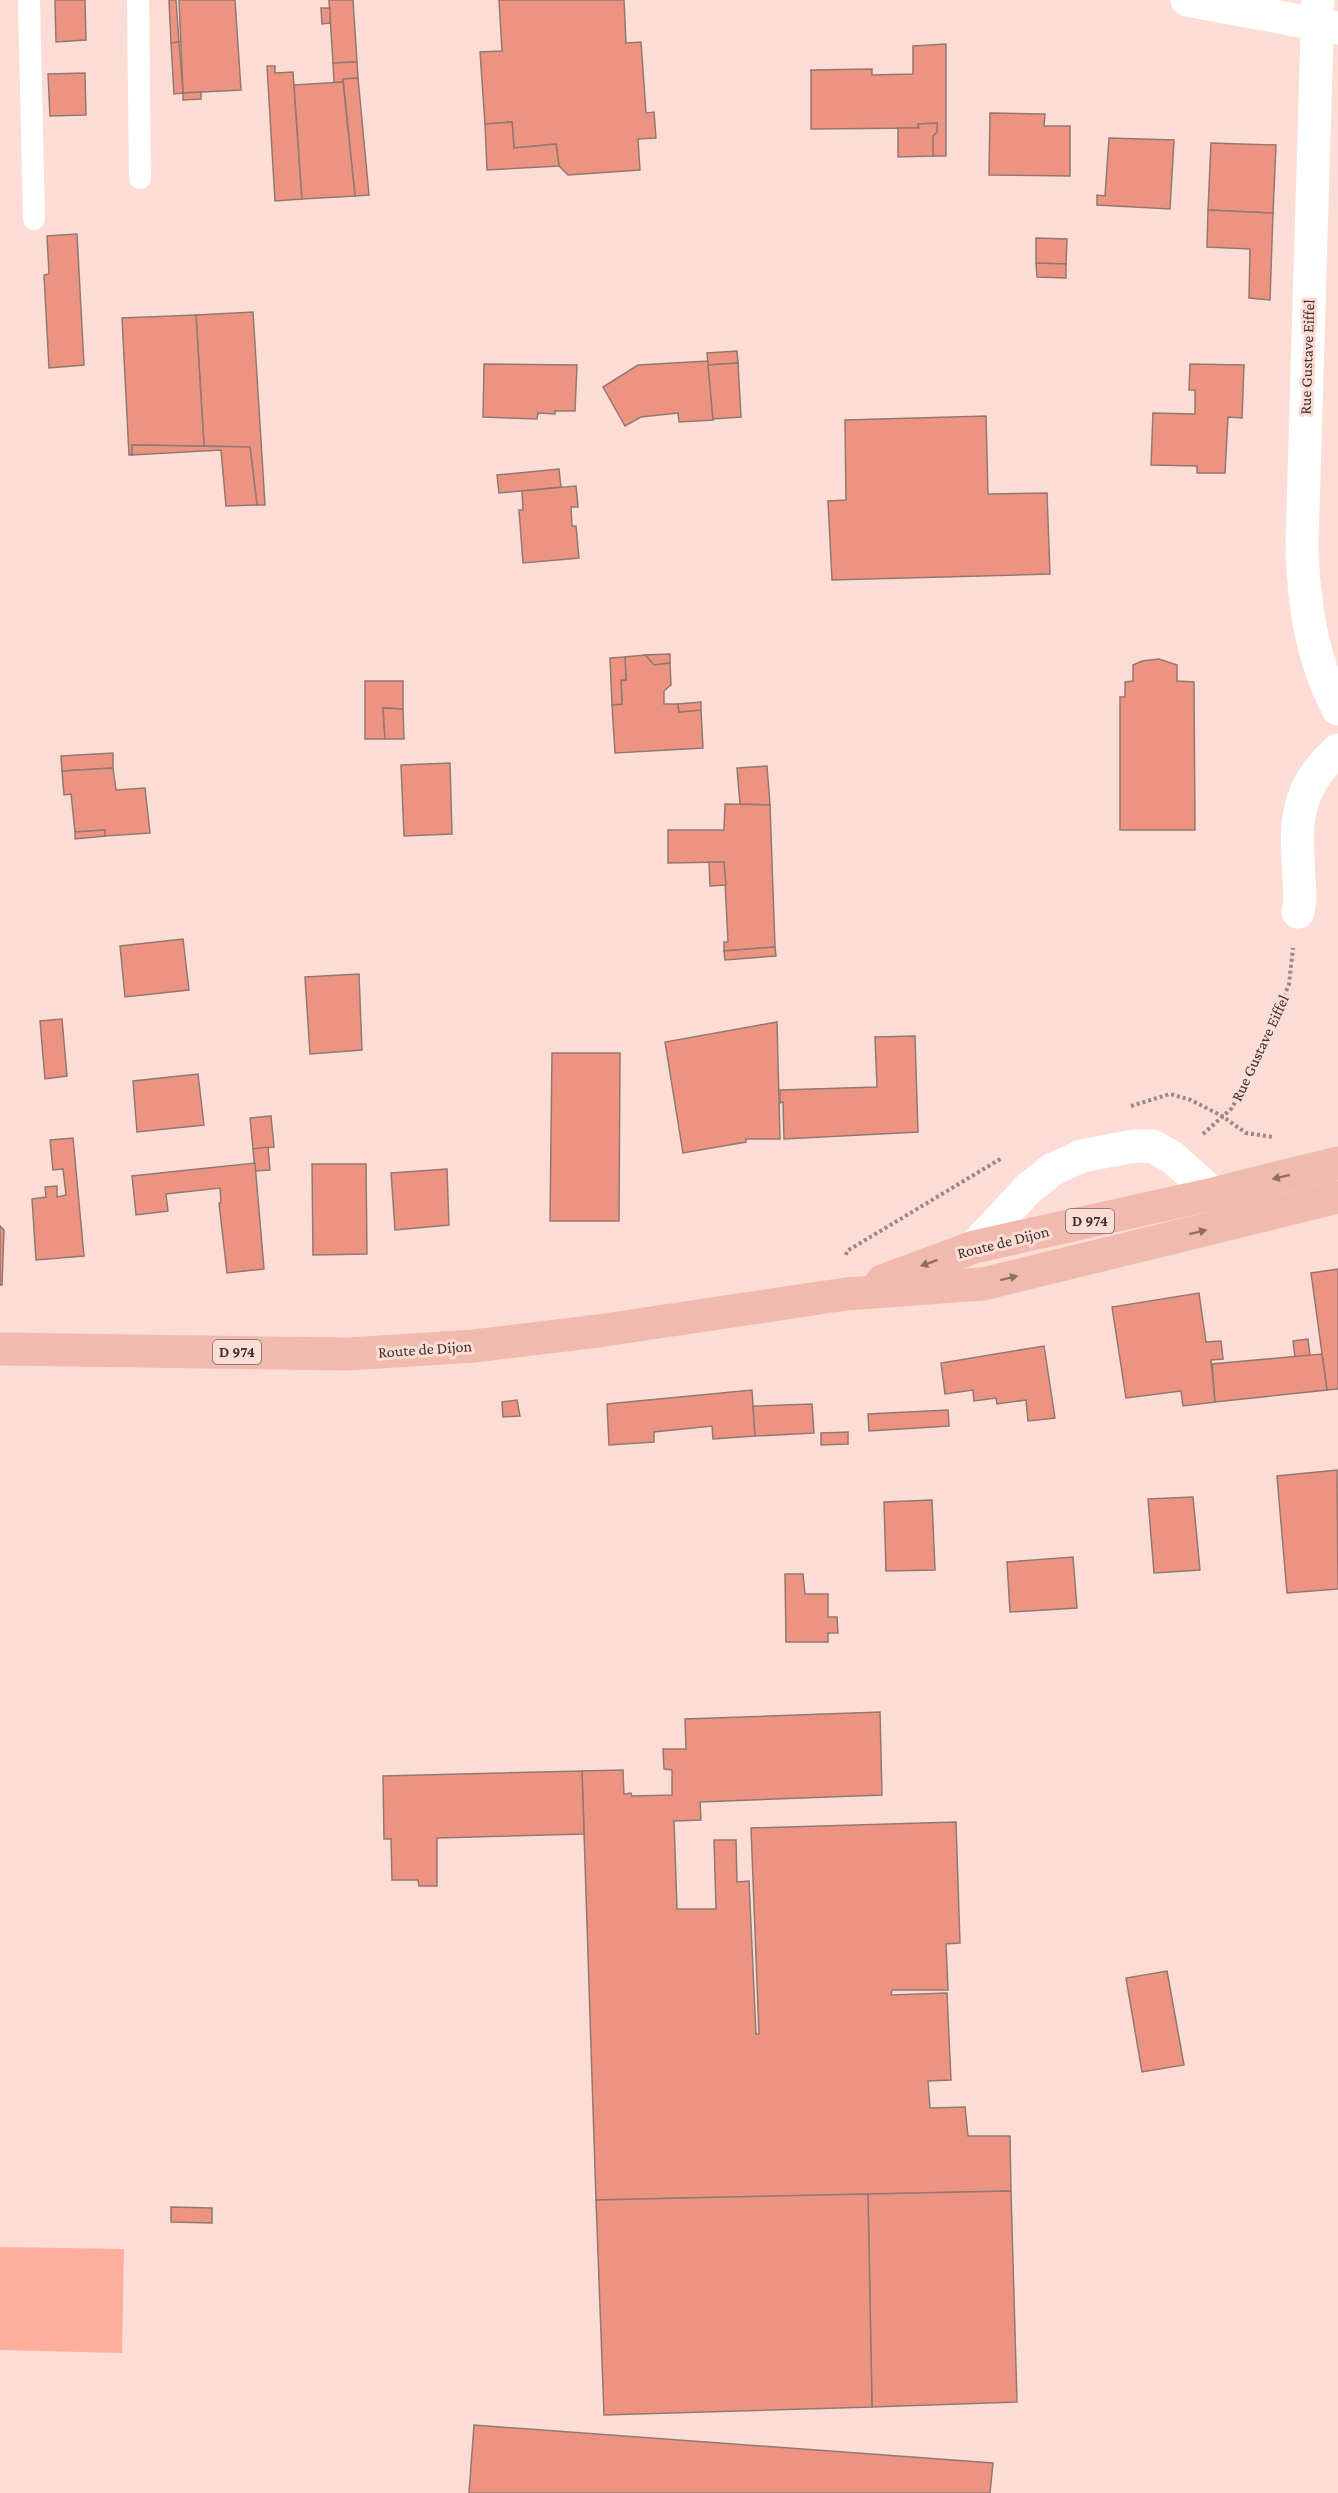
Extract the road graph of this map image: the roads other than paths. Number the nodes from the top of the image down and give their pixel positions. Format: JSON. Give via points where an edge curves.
{"nodes":[{"id":1,"x":29,"y":0,"type":"edge"},
{"id":2,"x":138,"y":0,"type":"edge"},
{"id":3,"x":1187,"y":0,"type":"edge"},
{"id":4,"x":1325,"y":17,"type":"edge"},
{"id":5,"x":140,"y":178,"type":"dead end"},
{"id":6,"x":34,"y":219,"type":"dead end"},
{"id":7,"x":1338,"y":709,"type":"edge"},
{"id":8,"x":1338,"y":750,"type":"edge"},
{"id":9,"x":1298,"y":912,"type":"road end"},
{"id":10,"x":1338,"y":1163,"type":"edge"},
{"id":11,"x":1213,"y":1194,"type":"junction"},
{"id":12,"x":1338,"y":1197,"type":"edge"},
{"id":13,"x":974,"y":1246,"type":"junction"},
{"id":14,"x":846,"y":1294,"type":"junction"},
{"id":15,"x":0,"y":1349,"type":"edge"}],
"edges":[{"from":1,"to":6,"type":"lane"},
{"from":2,"to":5,"type":"lane"},
{"from":3,"to":4,"type":"street"},
{"from":4,"to":7,"type":"street","name":"Rue Gustave Eiffel","via":[[1302,556],[1311,637]]},
{"from":8,"to":9,"type":"street","via":[[1309,781],[1298,815]]},
{"from":10,"to":11,"type":"main road","name":"Route de Dijon","number":"D 974","one_way":true},
{"from":11,"to":13,"type":"main road","name":"Route de Dijon","number":"D 974"},
{"from":11,"to":13,"type":"street","via":[[1172,1157],[1152,1146],[1082,1156],[1053,1169],[1029,1188]]},
{"from":14,"to":12,"type":"main road","name":"Route de Dijon","number":"D 974","one_way":true,"via":[[983,1284]]},
{"from":13,"to":14,"type":"main road","name":"Route de Dijon","number":"D 974","one_way":true},
{"from":14,"to":15,"type":"main road","name":"Route de Dijon","number":"D 974","via":[[474,1346],[349,1354]]}]}
